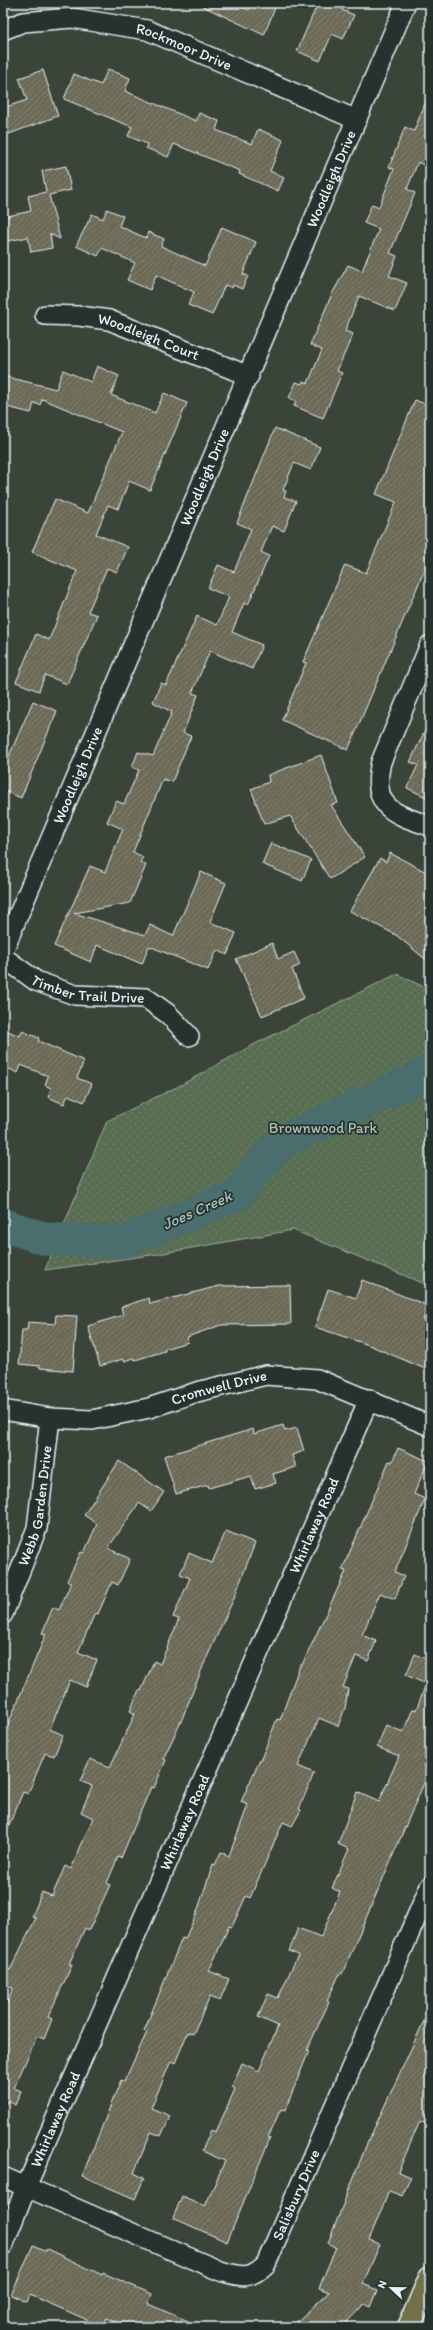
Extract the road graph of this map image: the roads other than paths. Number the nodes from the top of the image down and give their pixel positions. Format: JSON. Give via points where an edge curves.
{"nodes":[{"id":1,"x":406,"y":3,"type":"edge"},
{"id":2,"x":3,"y":30,"type":"edge"},
{"id":3,"x":357,"y":120,"type":"junction"},
{"id":4,"x":45,"y":315,"type":"dead end"},
{"id":5,"x":248,"y":376,"type":"junction"},
{"id":6,"x":430,"y":645,"type":"edge"},
{"id":7,"x":430,"y":826,"type":"edge"},
{"id":8,"x":3,"y":950,"type":"edge"},
{"id":9,"x":3,"y":956,"type":"edge"},
{"id":10,"x":189,"y":1036,"type":"dead end"},
{"id":11,"x":369,"y":1399,"type":"junction"},
{"id":12,"x":3,"y":1410,"type":"edge"},
{"id":13,"x":50,"y":1418,"type":"junction"},
{"id":14,"x":430,"y":1426,"type":"edge"},
{"id":15,"x":3,"y":1614,"type":"edge"},
{"id":16,"x":430,"y":1886,"type":"edge"},
{"id":17,"x":3,"y":2177,"type":"edge"},
{"id":18,"x":26,"y":2187,"type":"junction"},
{"id":19,"x":3,"y":2246,"type":"edge"},
{"id":20,"x":430,"y":2278,"type":"edge"},
{"id":21,"x":409,"y":2327,"type":"edge"}],
"edges":[{"from":1,"to":3,"type":"street","name":"Woodleigh Drive"},
{"from":2,"to":3,"type":"street","name":"Rockmoor Drive","via":[[23,22],[72,18],[147,30]]},
{"from":3,"to":5,"type":"street","name":"Woodleigh Drive"},
{"from":4,"to":5,"type":"street","name":"Woodleigh Court","via":[[109,320]]},
{"from":5,"to":8,"type":"street","name":"Woodleigh Drive"},
{"from":6,"to":7,"type":"street","via":[[381,762],[378,775],[382,797],[389,810]]},
{"from":9,"to":10,"type":"street","name":"Timber Trail Drive","via":[[36,981],[75,995],[146,998],[168,1014]]},
{"from":11,"to":13,"type":"street","name":"Cromwell Drive","via":[[317,1379],[266,1375],[197,1392],[149,1408],[92,1420]]},
{"from":11,"to":14,"type":"street","name":"Cromwell Drive"},
{"from":11,"to":18,"type":"street","name":"Whirlaway Road"},
{"from":12,"to":13,"type":"street","name":"Cromwell Drive"},
{"from":13,"to":15,"type":"street","name":"Webb Garden Drive","via":[[37,1528]]},
{"from":16,"to":18,"type":"street","name":"Salisbury Drive","via":[[266,2264],[256,2274],[236,2276],[220,2271]]},
{"from":17,"to":18,"type":"street"},
{"from":18,"to":19,"type":"street","name":"Whirlaway Road"},
{"from":20,"to":21,"type":"main road"}]}
